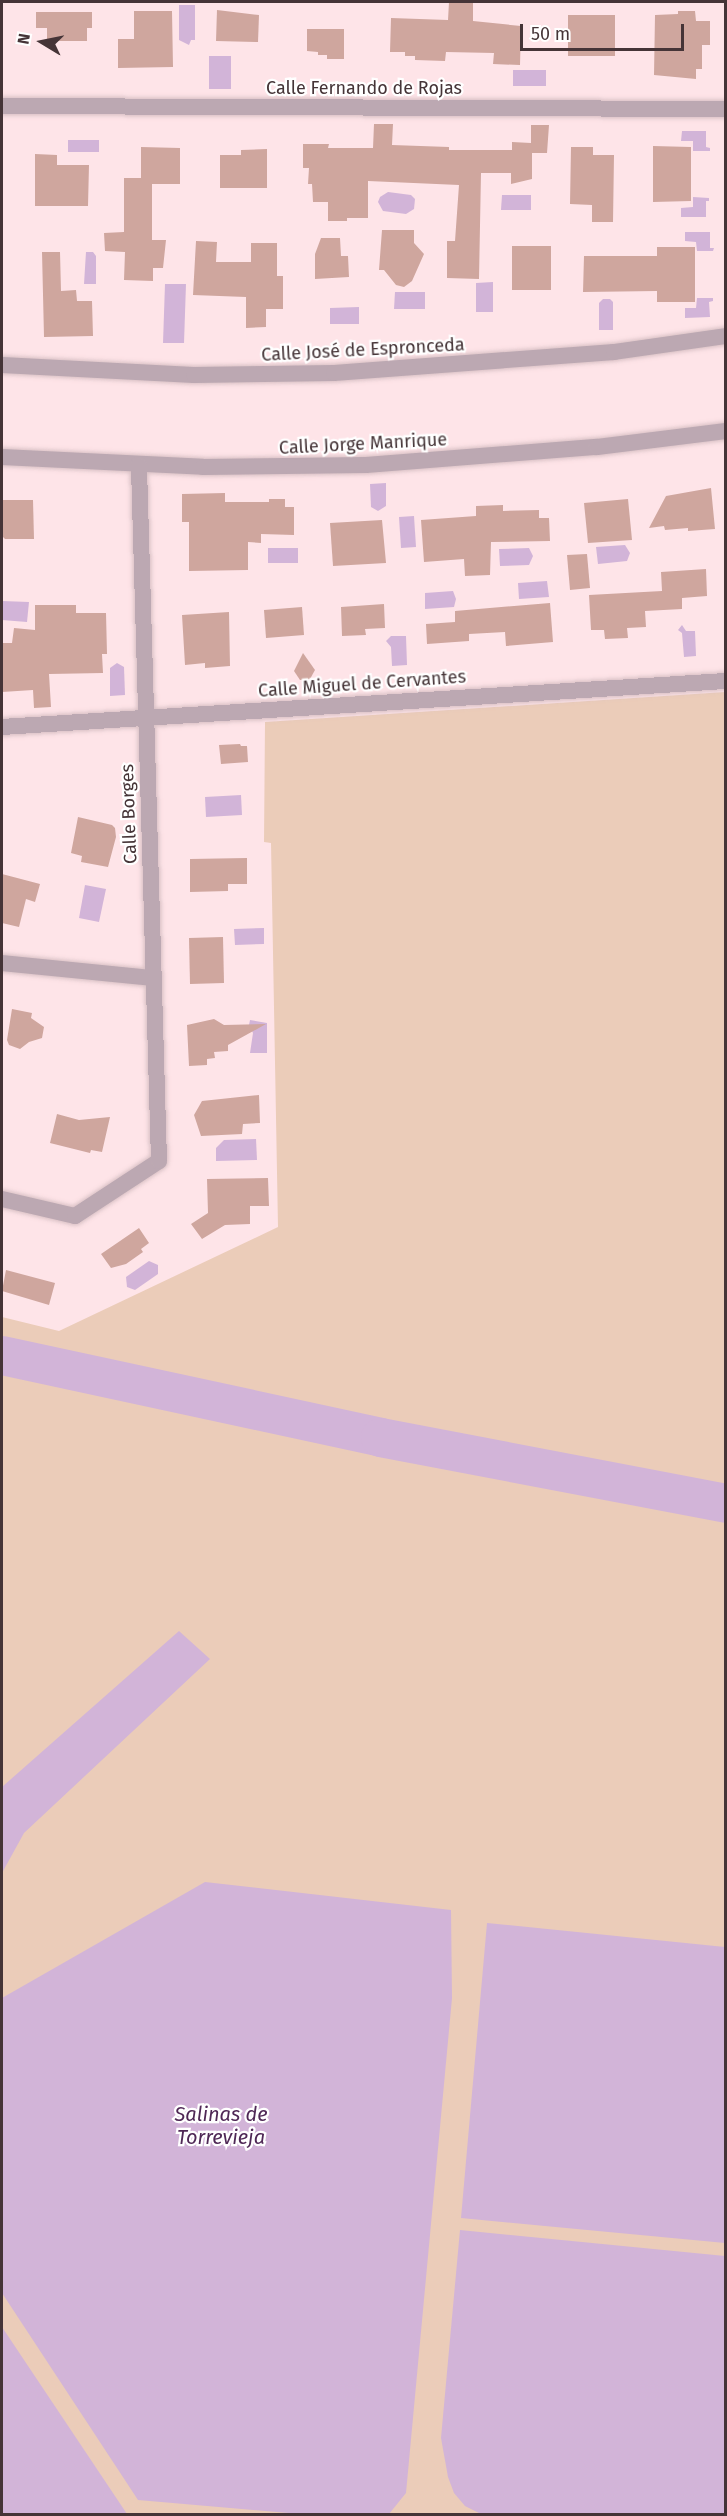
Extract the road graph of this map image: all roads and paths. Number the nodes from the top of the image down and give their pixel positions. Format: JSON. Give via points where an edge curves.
{"nodes":[{"id":1,"x":2,"y":106,"type":"edge"},
{"id":2,"x":726,"y":109,"type":"edge"},
{"id":3,"x":726,"y":336,"type":"edge"},
{"id":4,"x":2,"y":365,"type":"edge"},
{"id":5,"x":726,"y":431,"type":"edge"},
{"id":6,"x":2,"y":457,"type":"edge"},
{"id":7,"x":139,"y":465,"type":"junction"},
{"id":8,"x":726,"y":681,"type":"edge"},
{"id":9,"x":145,"y":717,"type":"junction"},
{"id":10,"x":2,"y":727,"type":"edge"},
{"id":11,"x":2,"y":963,"type":"edge"},
{"id":12,"x":153,"y":978,"type":"junction"},
{"id":13,"x":2,"y":1199,"type":"edge"}],
"edges":[{"from":1,"to":2,"type":"street","name":"Calle Fernando de Rojas"},
{"from":3,"to":4,"type":"street","name":"Calle José de Espronceda","via":[[614,352],[334,373],[194,375]]},
{"from":5,"to":7,"type":"street","name":"Calle Jorge Manrique","via":[[597,447],[366,465]]},
{"from":6,"to":7,"type":"street","name":"Calle Jorge Manrique"},
{"from":7,"to":9,"type":"street","name":"Calle Borges"},
{"from":8,"to":9,"type":"street","name":"Calle Miguel de Cervantes"},
{"from":9,"to":10,"type":"street","name":"Calle Miguel de Cervantes"},
{"from":9,"to":12,"type":"street","name":"Calle Borges"},
{"from":11,"to":12,"type":"street"},
{"from":12,"to":13,"type":"street","name":"Calle Borges","via":[[159,1161],[75,1216]]}]}
